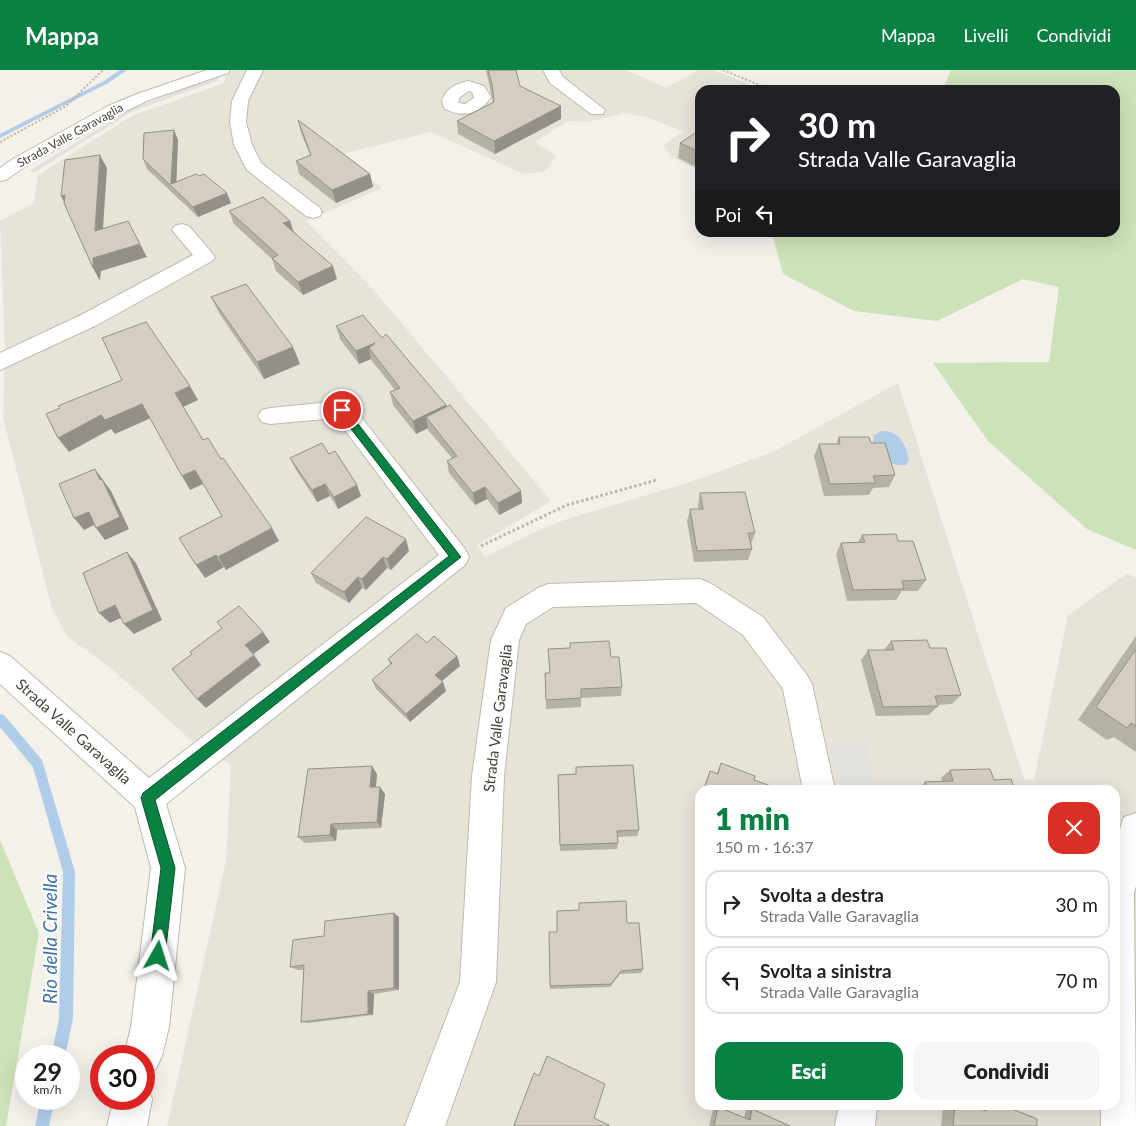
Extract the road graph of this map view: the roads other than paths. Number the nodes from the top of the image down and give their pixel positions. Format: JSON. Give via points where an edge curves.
{"nodes":[{"id":1,"x":168,"y":70,"type":"edge"},
{"id":2,"x":222,"y":70,"type":"edge"},
{"id":3,"x":255,"y":70,"type":"edge"},
{"id":4,"x":551,"y":70,"type":"edge"},
{"id":5,"x":142,"y":97,"type":"junction"},
{"id":6,"x":597,"y":110,"type":"dead end"},
{"id":7,"x":0,"y":176,"type":"edge"},
{"id":8,"x":314,"y":212,"type":"dead end"},
{"id":9,"x":182,"y":230,"type":"dead end"},
{"id":10,"x":0,"y":362,"type":"edge"},
{"id":11,"x":270,"y":416,"type":"dead end"},
{"id":12,"x":0,"y":665,"type":"edge"},
{"id":13,"x":818,"y":785,"type":"edge"},
{"id":14,"x":148,"y":798,"type":"junction"},
{"id":15,"x":1136,"y":829,"type":"edge"},
{"id":16,"x":1120,"y":883,"type":"edge"},
{"id":17,"x":146,"y":1045,"type":"edge"},
{"id":18,"x":1120,"y":1068,"type":"edge"},
{"id":19,"x":131,"y":1110,"type":"edge"},
{"id":20,"x":857,"y":1110,"type":"edge"},
{"id":21,"x":127,"y":1126,"type":"edge"},
{"id":22,"x":425,"y":1126,"type":"edge"},
{"id":23,"x":855,"y":1126,"type":"edge"},
{"id":24,"x":1121,"y":1126,"type":"edge"}],
"edges":[{"from":1,"to":5,"type":"street","name":"Strada Valle Garavaglia","via":[[168,75]]},
{"from":2,"to":5,"type":"street","name":"Strada Valle Garavaglia"},
{"from":3,"to":8,"type":"street","via":[[240,101],[238,122],[243,145],[253,166]]},
{"from":4,"to":6,"type":"street","via":[[556,80]]},
{"from":5,"to":7,"type":"street","name":"Strada Valle Garavaglia"},
{"from":9,"to":10,"type":"street","via":[[205,257],[89,320]]},
{"from":11,"to":14,"type":"street","via":[[342,410],[456,557]]},
{"from":12,"to":14,"type":"street","name":"Strada Valle Garavaglia"},
{"from":13,"to":22,"type":"street","name":"Strada Valle Garavaglia","via":[[797,684],[753,626],[700,591],[548,596],[516,616],[504,640],[488,776],[478,982]]},
{"from":14,"to":17,"type":"street","via":[[168,868]]},
{"from":15,"to":16,"type":"street"},
{"from":18,"to":24,"type":"street"},
{"from":19,"to":21,"type":"street"},
{"from":20,"to":23,"type":"street"}]}
